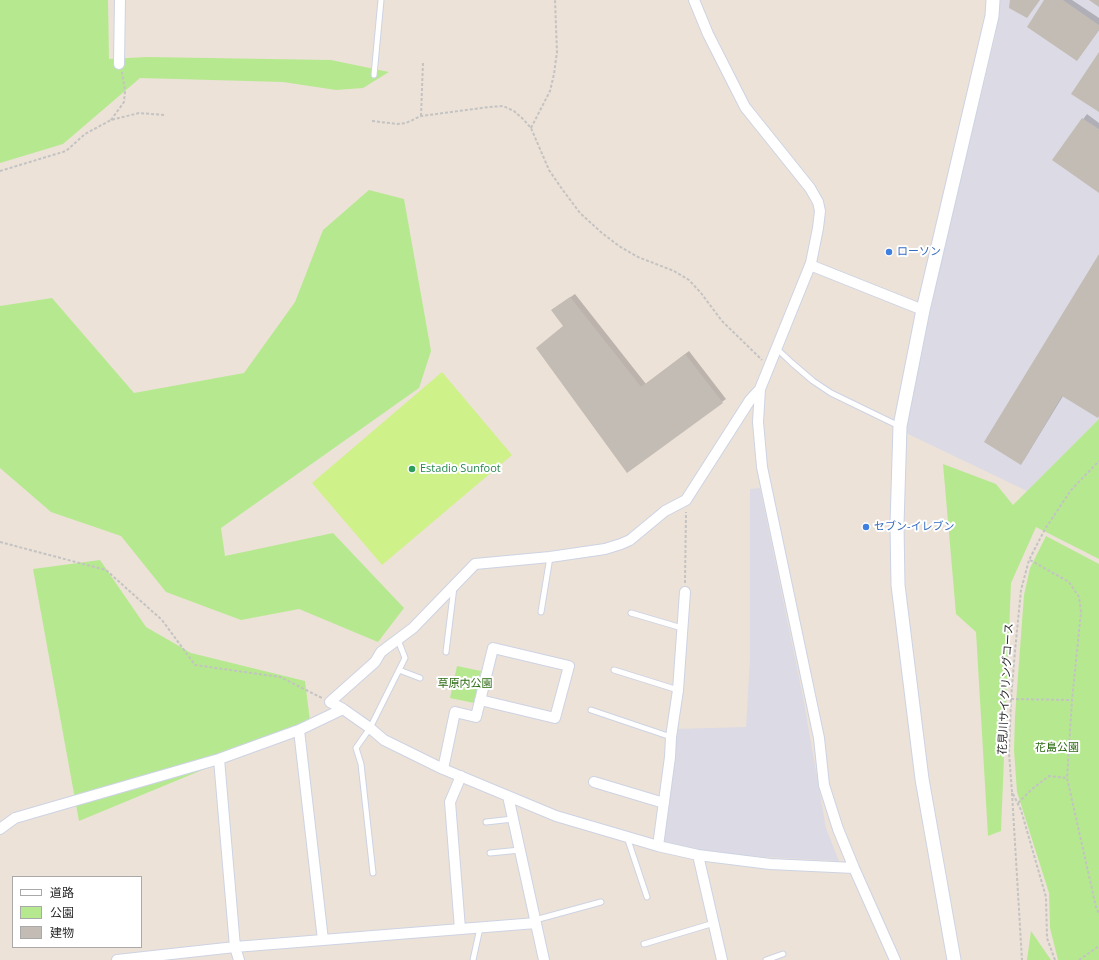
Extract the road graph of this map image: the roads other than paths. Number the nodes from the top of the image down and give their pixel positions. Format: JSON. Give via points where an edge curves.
{"nodes":[{"id":1,"x":120,"y":0,"type":"edge"},
{"id":2,"x":381,"y":0,"type":"edge"},
{"id":3,"x":694,"y":0,"type":"edge"},
{"id":4,"x":993,"y":0,"type":"edge"},
{"id":5,"x":119,"y":64,"type":"road end"},
{"id":6,"x":374,"y":75,"type":"dead end"},
{"id":7,"x":810,"y":265,"type":"junction"},
{"id":8,"x":923,"y":310,"type":"junction"},
{"id":9,"x":776,"y":348,"type":"junction"},
{"id":10,"x":760,"y":389,"type":"junction"},
{"id":11,"x":900,"y":426,"type":"junction"},
{"id":12,"x":550,"y":557,"type":"junction"},
{"id":13,"x":454,"y":586,"type":"junction"},
{"id":14,"x":684,"y":592,"type":"road end"},
{"id":15,"x":541,"y":612,"type":"dead end"},
{"id":16,"x":631,"y":613,"type":"dead end"},
{"id":17,"x":682,"y":628,"type":"junction"},
{"id":18,"x":398,"y":640,"type":"junction"},
{"id":19,"x":446,"y":652,"type":"dead end"},
{"id":20,"x":399,"y":670,"type":"junction"},
{"id":21,"x":614,"y":670,"type":"dead end"},
{"id":22,"x":420,"y":678,"type":"dead end"},
{"id":23,"x":678,"y":690,"type":"junction"},
{"id":24,"x":480,"y":700,"type":"junction"},
{"id":25,"x":343,"y":709,"type":"junction"},
{"id":26,"x":591,"y":710,"type":"dead end"},
{"id":27,"x":370,"y":728,"type":"junction"},
{"id":28,"x":299,"y":730,"type":"junction"},
{"id":29,"x":671,"y":737,"type":"junction"},
{"id":30,"x":219,"y":758,"type":"junction"},
{"id":31,"x":443,"y":769,"type":"junction"},
{"id":32,"x":461,"y":776,"type":"junction"},
{"id":33,"x":594,"y":782,"type":"dead end"},
{"id":34,"x":508,"y":796,"type":"junction"},
{"id":35,"x":664,"y":803,"type":"junction"},
{"id":36,"x":513,"y":819,"type":"junction"},
{"id":37,"x":486,"y":822,"type":"dead end"},
{"id":38,"x":0,"y":829,"type":"edge"},
{"id":39,"x":627,"y":837,"type":"junction"},
{"id":40,"x":658,"y":846,"type":"junction"},
{"id":41,"x":520,"y":850,"type":"junction"},
{"id":42,"x":490,"y":853,"type":"dead end"},
{"id":43,"x":698,"y":855,"type":"junction"},
{"id":44,"x":854,"y":868,"type":"junction"},
{"id":45,"x":373,"y":873,"type":"dead end"},
{"id":46,"x":647,"y":897,"type":"dead end"},
{"id":47,"x":602,"y":902,"type":"dead end"},
{"id":48,"x":535,"y":922,"type":"junction"},
{"id":49,"x":714,"y":923,"type":"junction"},
{"id":50,"x":480,"y":928,"type":"junction"},
{"id":51,"x":460,"y":929,"type":"junction"},
{"id":52,"x":323,"y":940,"type":"junction"},
{"id":53,"x":644,"y":944,"type":"dead end"},
{"id":54,"x":235,"y":947,"type":"junction"},
{"id":55,"x":783,"y":954,"type":"dead end"},
{"id":56,"x":117,"y":960,"type":"edge"},
{"id":57,"x":238,"y":960,"type":"edge"},
{"id":58,"x":473,"y":960,"type":"edge"},
{"id":59,"x":544,"y":960,"type":"edge"},
{"id":60,"x":722,"y":960,"type":"edge"},
{"id":61,"x":766,"y":960,"type":"edge"},
{"id":62,"x":895,"y":960,"type":"edge"},
{"id":63,"x":954,"y":960,"type":"edge"}],
"edges":[{"from":1,"to":5,"type":"street"},
{"from":2,"to":6,"type":"lane"},
{"from":3,"to":7,"type":"street","via":[[745,107],[810,188],[818,202],[818,228]]},
{"from":4,"to":8,"type":"street","via":[[992,16]]},
{"from":7,"to":8,"type":"street"},
{"from":7,"to":9,"type":"street"},
{"from":8,"to":11,"type":"street"},
{"from":9,"to":10,"type":"street"},
{"from":9,"to":11,"type":"lane","via":[[831,392]]},
{"from":10,"to":12,"type":"street","via":[[750,400],[686,500],[665,511],[630,540],[621,544],[605,549]]},
{"from":10,"to":44,"type":"street","via":[[758,422],[762,467],[819,738],[824,784]]},
{"from":11,"to":63,"type":"street","via":[[898,584],[922,779]]},
{"from":12,"to":13,"type":"street","via":[[475,564]]},
{"from":12,"to":15,"type":"lane"},
{"from":13,"to":18,"type":"street"},
{"from":13,"to":19,"type":"lane"},
{"from":14,"to":17,"type":"street"},
{"from":16,"to":17,"type":"lane"},
{"from":17,"to":23,"type":"street"},
{"from":18,"to":20,"type":"lane","via":[[405,658]]},
{"from":18,"to":25,"type":"street","via":[[381,652],[375,662],[330,702]]},
{"from":20,"to":22,"type":"lane"},
{"from":20,"to":27,"type":"lane"},
{"from":21,"to":23,"type":"lane"},
{"from":23,"to":29,"type":"street"},
{"from":24,"to":24,"type":"street","via":[[555,718],[569,666],[493,648]]},
{"from":24,"to":31,"type":"street","via":[[476,717],[455,712]]},
{"from":25,"to":27,"type":"street"},
{"from":25,"to":28,"type":"street"},
{"from":26,"to":29,"type":"lane"},
{"from":27,"to":31,"type":"street","via":[[384,740]]},
{"from":27,"to":45,"type":"lane","via":[[356,748],[361,764]]},
{"from":28,"to":30,"type":"street"},
{"from":28,"to":52,"type":"street"},
{"from":29,"to":35,"type":"street"},
{"from":30,"to":38,"type":"street","via":[[15,818]]},
{"from":30,"to":54,"type":"street"},
{"from":31,"to":32,"type":"street"},
{"from":32,"to":34,"type":"street"},
{"from":32,"to":51,"type":"street","via":[[450,802]]},
{"from":33,"to":35,"type":"street"},
{"from":34,"to":36,"type":"street"},
{"from":34,"to":39,"type":"street","via":[[556,816]]},
{"from":35,"to":40,"type":"street"},
{"from":36,"to":37,"type":"lane"},
{"from":36,"to":41,"type":"street"},
{"from":39,"to":40,"type":"street"},
{"from":39,"to":46,"type":"lane"},
{"from":40,"to":43,"type":"street"},
{"from":41,"to":42,"type":"lane"},
{"from":41,"to":48,"type":"street"},
{"from":43,"to":44,"type":"street","via":[[770,864]]},
{"from":43,"to":49,"type":"street"},
{"from":44,"to":62,"type":"street"},
{"from":47,"to":48,"type":"lane"},
{"from":48,"to":50,"type":"street"},
{"from":48,"to":59,"type":"street"},
{"from":49,"to":53,"type":"lane"},
{"from":49,"to":60,"type":"street"},
{"from":50,"to":51,"type":"street"},
{"from":50,"to":58,"type":"lane"},
{"from":51,"to":52,"type":"street"},
{"from":52,"to":54,"type":"street"},
{"from":54,"to":56,"type":"street"},
{"from":54,"to":57,"type":"street"},
{"from":55,"to":61,"type":"lane"}]}
